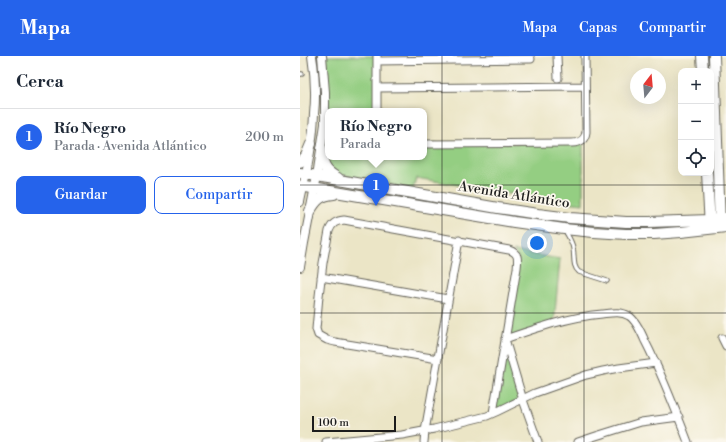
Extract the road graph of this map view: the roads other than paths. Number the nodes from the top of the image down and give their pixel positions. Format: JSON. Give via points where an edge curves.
{"nodes":[{"id":1,"x":312,"y":56,"type":"edge"},
{"id":2,"x":322,"y":56,"type":"edge"},
{"id":3,"x":557,"y":56,"type":"edge"},
{"id":4,"x":585,"y":56,"type":"edge"},
{"id":5,"x":702,"y":56,"type":"edge"},
{"id":6,"x":714,"y":56,"type":"edge"},
{"id":7,"x":377,"y":59,"type":"edge"},
{"id":8,"x":531,"y":59,"type":"dead end"},
{"id":9,"x":703,"y":68,"type":"edge"},
{"id":10,"x":558,"y":78,"type":"dead end"},
{"id":11,"x":585,"y":86,"type":"junction"},
{"id":12,"x":377,"y":88,"type":"junction"},
{"id":13,"x":326,"y":108,"type":"edge"},
{"id":14,"x":377,"y":108,"type":"edge"},
{"id":15,"x":325,"y":124,"type":"edge"},
{"id":16,"x":311,"y":144,"type":"junction"},
{"id":17,"x":427,"y":144,"type":"edge"},
{"id":18,"x":322,"y":149,"type":"junction"},
{"id":19,"x":300,"y":162,"type":"edge"},
{"id":20,"x":303,"y":173,"type":"edge"},
{"id":21,"x":318,"y":176,"type":"junction"},
{"id":22,"x":708,"y":176,"type":"edge"},
{"id":23,"x":345,"y":181,"type":"junction"},
{"id":24,"x":302,"y":186,"type":"edge"},
{"id":25,"x":315,"y":189,"type":"junction"},
{"id":26,"x":344,"y":194,"type":"junction"},
{"id":27,"x":300,"y":202,"type":"edge"},
{"id":28,"x":310,"y":212,"type":"junction"},
{"id":29,"x":719,"y":223,"type":"edge"},
{"id":30,"x":564,"y":229,"type":"junction"},
{"id":31,"x":459,"y":240,"type":"junction"},
{"id":32,"x":300,"y":267,"type":"edge"},
{"id":33,"x":321,"y":276,"type":"junction"},
{"id":34,"x":607,"y":280,"type":"dead end"},
{"id":35,"x":448,"y":299,"type":"junction"},
{"id":36,"x":722,"y":338,"type":"dead end"},
{"id":37,"x":505,"y":339,"type":"junction"},
{"id":38,"x":726,"y":346,"type":"edge"},
{"id":39,"x":438,"y":359,"type":"junction"},
{"id":40,"x":656,"y":363,"type":"junction"},
{"id":41,"x":523,"y":400,"type":"junction"},
{"id":42,"x":493,"y":414,"type":"junction"},
{"id":43,"x":678,"y":417,"type":"junction"},
{"id":44,"x":425,"y":431,"type":"junction"},
{"id":45,"x":326,"y":442,"type":"edge"},
{"id":46,"x":424,"y":442,"type":"edge"},
{"id":47,"x":538,"y":442,"type":"edge"},
{"id":48,"x":578,"y":442,"type":"edge"},
{"id":49,"x":688,"y":442,"type":"edge"}],
"edges":[{"from":1,"to":16,"type":"street","via":[[315,97]]},
{"from":2,"to":13,"type":"street"},
{"from":3,"to":10,"type":"street"},
{"from":4,"to":11,"type":"street"},
{"from":5,"to":9,"type":"main road"},
{"from":6,"to":29,"type":"main road"},
{"from":7,"to":8,"type":"street"},
{"from":7,"to":12,"type":"street"},
{"from":11,"to":12,"type":"street"},
{"from":11,"to":17,"type":"street","via":[[586,132],[580,142]]},
{"from":12,"to":14,"type":"street"},
{"from":15,"to":18,"type":"street"},
{"from":16,"to":19,"type":"main road"},
{"from":16,"to":20,"type":"street"},
{"from":18,"to":21,"type":"street"},
{"from":18,"to":23,"type":"main road","via":[[327,171]]},
{"from":20,"to":21,"type":"main road","name":"Avenida Atlántico"},
{"from":20,"to":24,"type":"street"},
{"from":21,"to":23,"type":"main road","name":"Avenida Atlántico"},
{"from":21,"to":25,"type":"street"},
{"from":22,"to":29,"type":"main road"},
{"from":23,"to":29,"type":"main road","name":"Avenida Atlántico","via":[[570,218],[626,222]]},
{"from":24,"to":25,"type":"main road","name":"Avenida Atlántico"},
{"from":24,"to":27,"type":"street"},
{"from":25,"to":26,"type":"main road","name":"Avenida Atlántico"},
{"from":25,"to":28,"type":"street"},
{"from":26,"to":28,"type":"main road","via":[[324,196],[314,203]]},
{"from":26,"to":30,"type":"main road","name":"Avenida Atlántico"},
{"from":28,"to":32,"type":"street"},
{"from":29,"to":30,"type":"main road","name":"Avenida Atlántico","via":[[681,232],[633,234]]},
{"from":30,"to":34,"type":"lane","via":[[573,247],[576,270]]},
{"from":31,"to":33,"type":"street","via":[[339,221],[333,224],[329,231]]},
{"from":31,"to":35,"type":"street"},
{"from":31,"to":37,"type":"street","via":[[516,253],[518,263]]},
{"from":33,"to":35,"type":"street"},
{"from":33,"to":39,"type":"street","via":[[316,329],[318,336],[335,342]]},
{"from":35,"to":39,"type":"street"},
{"from":36,"to":38,"type":"street"},
{"from":37,"to":40,"type":"street","via":[[568,320],[618,313],[633,319]]},
{"from":37,"to":41,"type":"street"},
{"from":37,"to":42,"type":"street"},
{"from":39,"to":44,"type":"street"},
{"from":40,"to":41,"type":"street","via":[[592,374],[550,387]]},
{"from":40,"to":43,"type":"street"},
{"from":41,"to":42,"type":"street"},
{"from":41,"to":47,"type":"street"},
{"from":42,"to":44,"type":"street"},
{"from":43,"to":48,"type":"street","via":[[642,422]]},
{"from":43,"to":49,"type":"street"},
{"from":44,"to":45,"type":"street"},
{"from":44,"to":46,"type":"street"}]}
